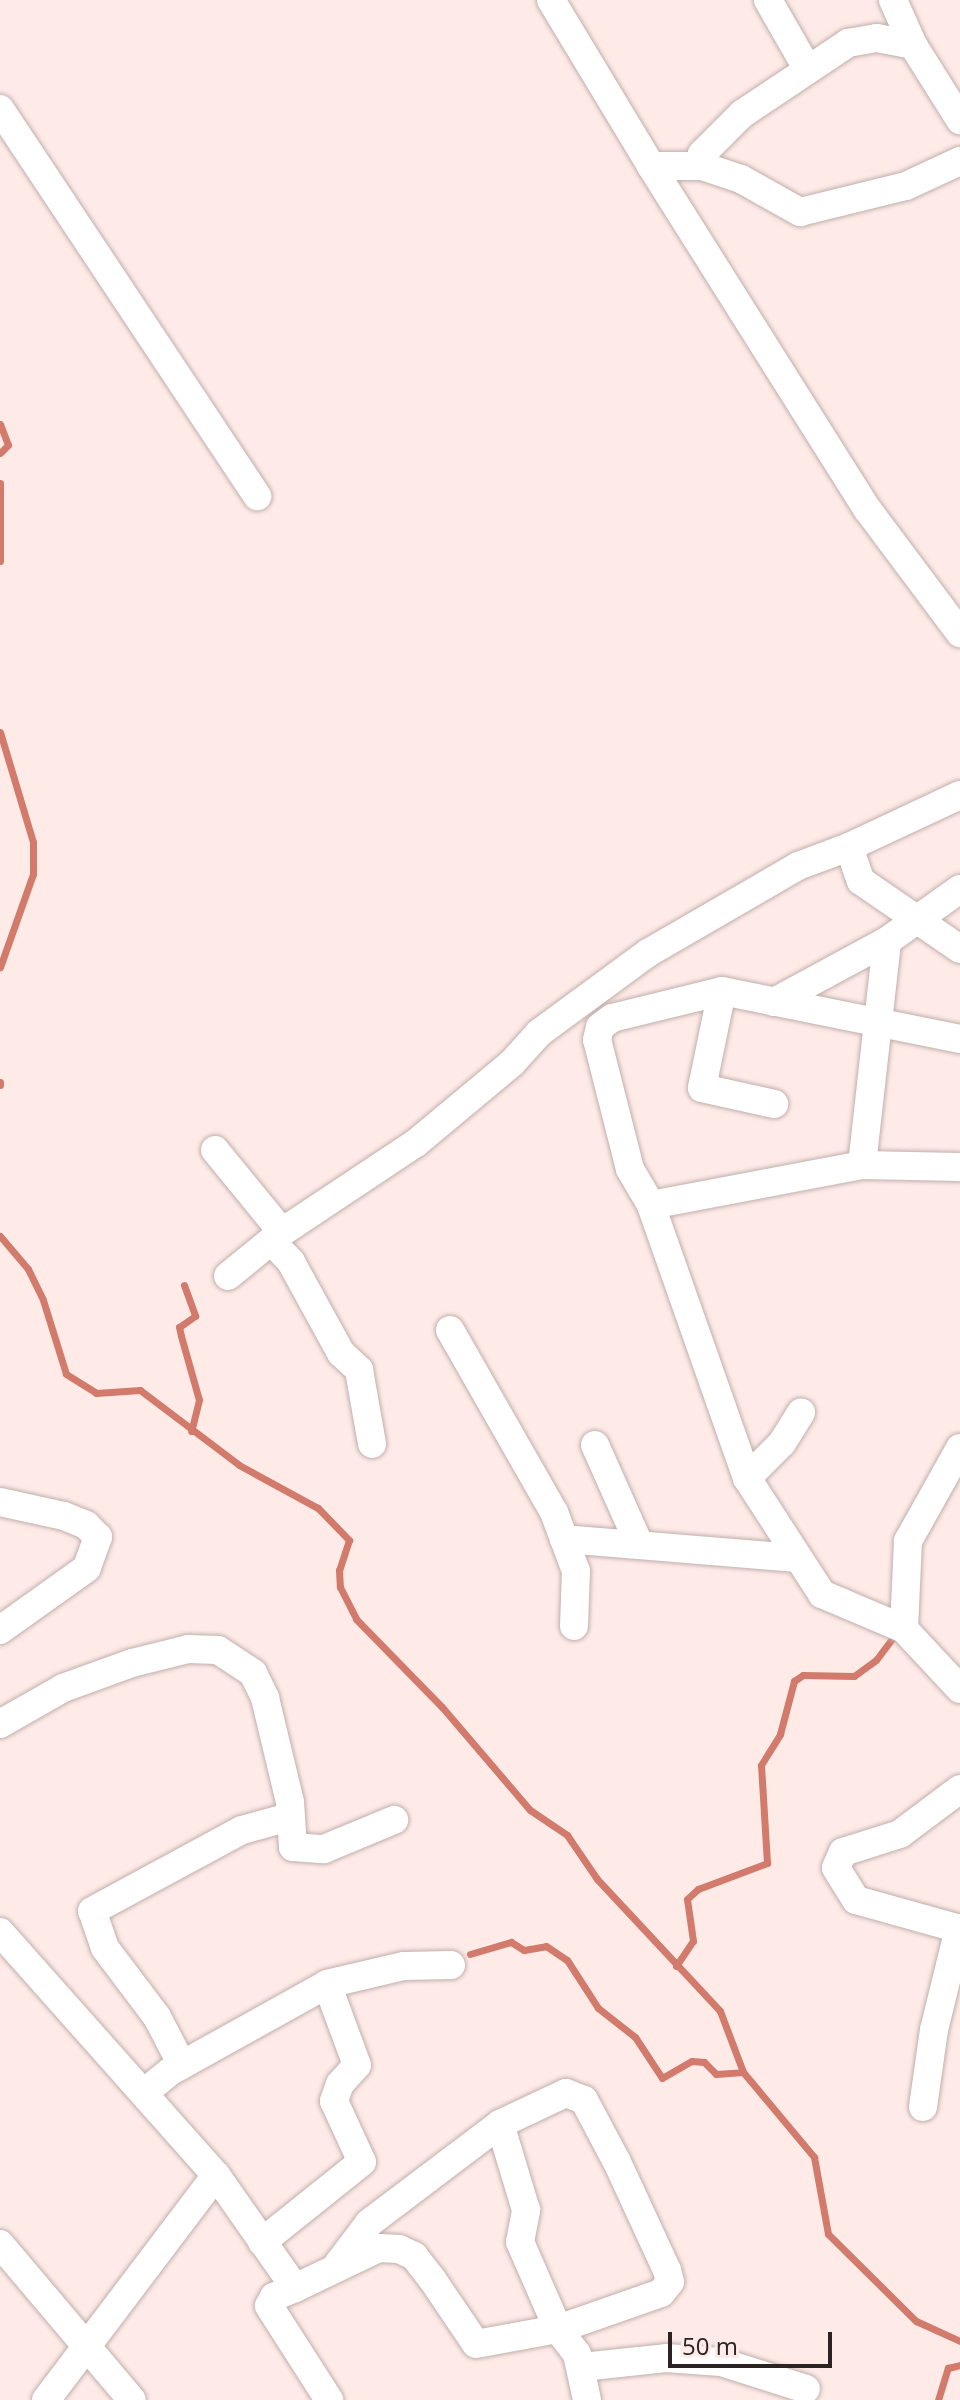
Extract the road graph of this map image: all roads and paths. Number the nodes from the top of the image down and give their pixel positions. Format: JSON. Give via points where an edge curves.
{"nodes":[{"id":1,"x":551,"y":0,"type":"edge"},
{"id":2,"x":768,"y":0,"type":"edge"},
{"id":3,"x":893,"y":0,"type":"edge"},
{"id":4,"x":913,"y":45,"type":"junction"},
{"id":5,"x":807,"y":68,"type":"junction"},
{"id":6,"x":0,"y":109,"type":"edge"},
{"id":7,"x":960,"y":120,"type":"edge"},
{"id":8,"x":960,"y":161,"type":"edge"},
{"id":9,"x":651,"y":166,"type":"junction"},
{"id":10,"x":702,"y":166,"type":"junction"},
{"id":11,"x":257,"y":496,"type":"dead end"},
{"id":12,"x":960,"y":633,"type":"edge"},
{"id":13,"x":960,"y":795,"type":"edge"},
{"id":14,"x":849,"y":847,"type":"junction"},
{"id":15,"x":960,"y":889,"type":"edge"},
{"id":16,"x":916,"y":919,"type":"junction"},
{"id":17,"x":887,"y":941,"type":"junction"},
{"id":18,"x":960,"y":949,"type":"edge"},
{"id":19,"x":722,"y":991,"type":"junction"},
{"id":20,"x":774,"y":1002,"type":"junction"},
{"id":21,"x":878,"y":1025,"type":"junction"},
{"id":22,"x":960,"y":1039,"type":"edge"},
{"id":23,"x":774,"y":1104,"type":"dead end"},
{"id":24,"x":215,"y":1150,"type":"dead end"},
{"id":25,"x":862,"y":1165,"type":"junction"},
{"id":26,"x":960,"y":1167,"type":"edge"},
{"id":27,"x":651,"y":1205,"type":"junction"},
{"id":28,"x":277,"y":1236,"type":"junction"},
{"id":29,"x":228,"y":1276,"type":"dead end"},
{"id":30,"x":450,"y":1330,"type":"dead end"},
{"id":31,"x":801,"y":1412,"type":"dead end"},
{"id":32,"x":372,"y":1444,"type":"dead end"},
{"id":33,"x":595,"y":1445,"type":"dead end"},
{"id":34,"x":960,"y":1448,"type":"edge"},
{"id":35,"x":747,"y":1478,"type":"junction"},
{"id":36,"x":0,"y":1502,"type":"edge"},
{"id":37,"x":564,"y":1539,"type":"junction"},
{"id":38,"x":639,"y":1544,"type":"junction"},
{"id":39,"x":795,"y":1558,"type":"junction"},
{"id":40,"x":574,"y":1626,"type":"dead end"},
{"id":41,"x":904,"y":1629,"type":"junction"},
{"id":42,"x":0,"y":1630,"type":"edge"},
{"id":43,"x":960,"y":1689,"type":"edge"},
{"id":44,"x":0,"y":1724,"type":"edge"},
{"id":45,"x":960,"y":1789,"type":"edge"},
{"id":46,"x":289,"y":1817,"type":"junction"},
{"id":47,"x":394,"y":1820,"type":"dead end"},
{"id":48,"x":959,"y":1928,"type":"edge"},
{"id":49,"x":0,"y":1932,"type":"edge"},
{"id":50,"x":451,"y":1965,"type":"dead end"},
{"id":51,"x":327,"y":1984,"type":"junction"},
{"id":52,"x":182,"y":2065,"type":"junction"},
{"id":53,"x":145,"y":2092,"type":"junction"},
{"id":54,"x":923,"y":2107,"type":"dead end"},
{"id":55,"x":500,"y":2124,"type":"junction"},
{"id":56,"x":216,"y":2175,"type":"junction"},
{"id":57,"x":262,"y":2242,"type":"junction"},
{"id":58,"x":0,"y":2244,"type":"edge"},
{"id":59,"x":338,"y":2264,"type":"junction"},
{"id":60,"x":295,"y":2288,"type":"junction"},
{"id":61,"x":558,"y":2329,"type":"junction"},
{"id":62,"x":88,"y":2348,"type":"junction"},
{"id":63,"x":582,"y":2367,"type":"junction"},
{"id":64,"x":806,"y":2389,"type":"dead end"},
{"id":65,"x":46,"y":2400,"type":"edge"},
{"id":66,"x":132,"y":2400,"type":"edge"},
{"id":67,"x":329,"y":2400,"type":"edge"},
{"id":68,"x":587,"y":2400,"type":"edge"}],
"edges":[{"from":1,"to":9,"type":"street"},
{"from":2,"to":5,"type":"street"},
{"from":3,"to":4,"type":"street"},
{"from":4,"to":5,"type":"street","via":[[877,38],[848,43]]},
{"from":4,"to":7,"type":"street"},
{"from":5,"to":10,"type":"street","via":[[742,114],[702,154]]},
{"from":6,"to":11,"type":"street"},
{"from":8,"to":10,"type":"street","via":[[906,186],[800,212],[741,179]]},
{"from":9,"to":10,"type":"street"},
{"from":9,"to":12,"type":"street","via":[[868,510]]},
{"from":13,"to":14,"type":"street"},
{"from":14,"to":16,"type":"street","via":[[861,881]]},
{"from":14,"to":28,"type":"street","via":[[798,866],[648,953],[539,1033],[512,1063],[384,1168]]},
{"from":15,"to":16,"type":"street"},
{"from":16,"to":17,"type":"street"},
{"from":16,"to":18,"type":"street"},
{"from":17,"to":20,"type":"street"},
{"from":17,"to":21,"type":"street"},
{"from":19,"to":20,"type":"street"},
{"from":19,"to":23,"type":"street","via":[[702,1088]]},
{"from":19,"to":27,"type":"street","via":[[658,1003],[600,1027],[597,1040],[614,1122],[630,1169]]},
{"from":20,"to":21,"type":"street"},
{"from":21,"to":22,"type":"street","via":[[931,1029]]},
{"from":21,"to":25,"type":"street"},
{"from":24,"to":28,"type":"street"},
{"from":25,"to":26,"type":"street"},
{"from":25,"to":27,"type":"street"},
{"from":27,"to":35,"type":"street"},
{"from":28,"to":29,"type":"street"},
{"from":28,"to":32,"type":"street","via":[[335,1345],[359,1370]]},
{"from":30,"to":37,"type":"street","via":[[554,1512]]},
{"from":31,"to":35,"type":"street","via":[[782,1443]]},
{"from":33,"to":38,"type":"street"},
{"from":34,"to":41,"type":"street","via":[[908,1541]]},
{"from":35,"to":39,"type":"street"},
{"from":36,"to":42,"type":"street","via":[[64,1516],[98,1537],[87,1568]]},
{"from":37,"to":38,"type":"street"},
{"from":37,"to":40,"type":"street","via":[[579,1595]]},
{"from":38,"to":39,"type":"street"},
{"from":39,"to":41,"type":"street","via":[[822,1594]]},
{"from":41,"to":43,"type":"street"},
{"from":44,"to":46,"type":"street","via":[[63,1688],[132,1663],[188,1649],[218,1650],[253,1673],[265,1698]]},
{"from":45,"to":48,"type":"street","via":[[900,1834],[843,1852],[836,1868],[856,1900]]},
{"from":46,"to":47,"type":"street","via":[[290,1843],[302,1851],[324,1849]]},
{"from":46,"to":52,"type":"street","via":[[242,1830],[92,1911],[105,1948],[157,2017]]},
{"from":48,"to":54,"type":"street","via":[[934,2030]]},
{"from":49,"to":53,"type":"street"},
{"from":50,"to":51,"type":"street","via":[[404,1966]]},
{"from":51,"to":52,"type":"street"},
{"from":51,"to":57,"type":"street","via":[[357,2065],[340,2084],[334,2101],[362,2162]]},
{"from":52,"to":53,"type":"street"},
{"from":53,"to":56,"type":"street"},
{"from":55,"to":59,"type":"street","via":[[369,2223]]},
{"from":55,"to":61,"type":"street","via":[[526,2210],[520,2242]]},
{"from":55,"to":61,"type":"street","via":[[554,2096],[577,2094],[584,2100],[667,2270],[670,2282],[661,2293]]},
{"from":56,"to":57,"type":"street"},
{"from":56,"to":62,"type":"street"},
{"from":57,"to":60,"type":"street"},
{"from":58,"to":62,"type":"street"},
{"from":59,"to":60,"type":"street"},
{"from":59,"to":61,"type":"street","via":[[379,2248],[414,2256],[476,2344]]},
{"from":60,"to":67,"type":"street","via":[[274,2297],[269,2306]]},
{"from":61,"to":63,"type":"street"},
{"from":62,"to":65,"type":"street"},
{"from":62,"to":66,"type":"street"},
{"from":63,"to":64,"type":"street","via":[[666,2358],[721,2362]]},
{"from":63,"to":68,"type":"street"}]}
